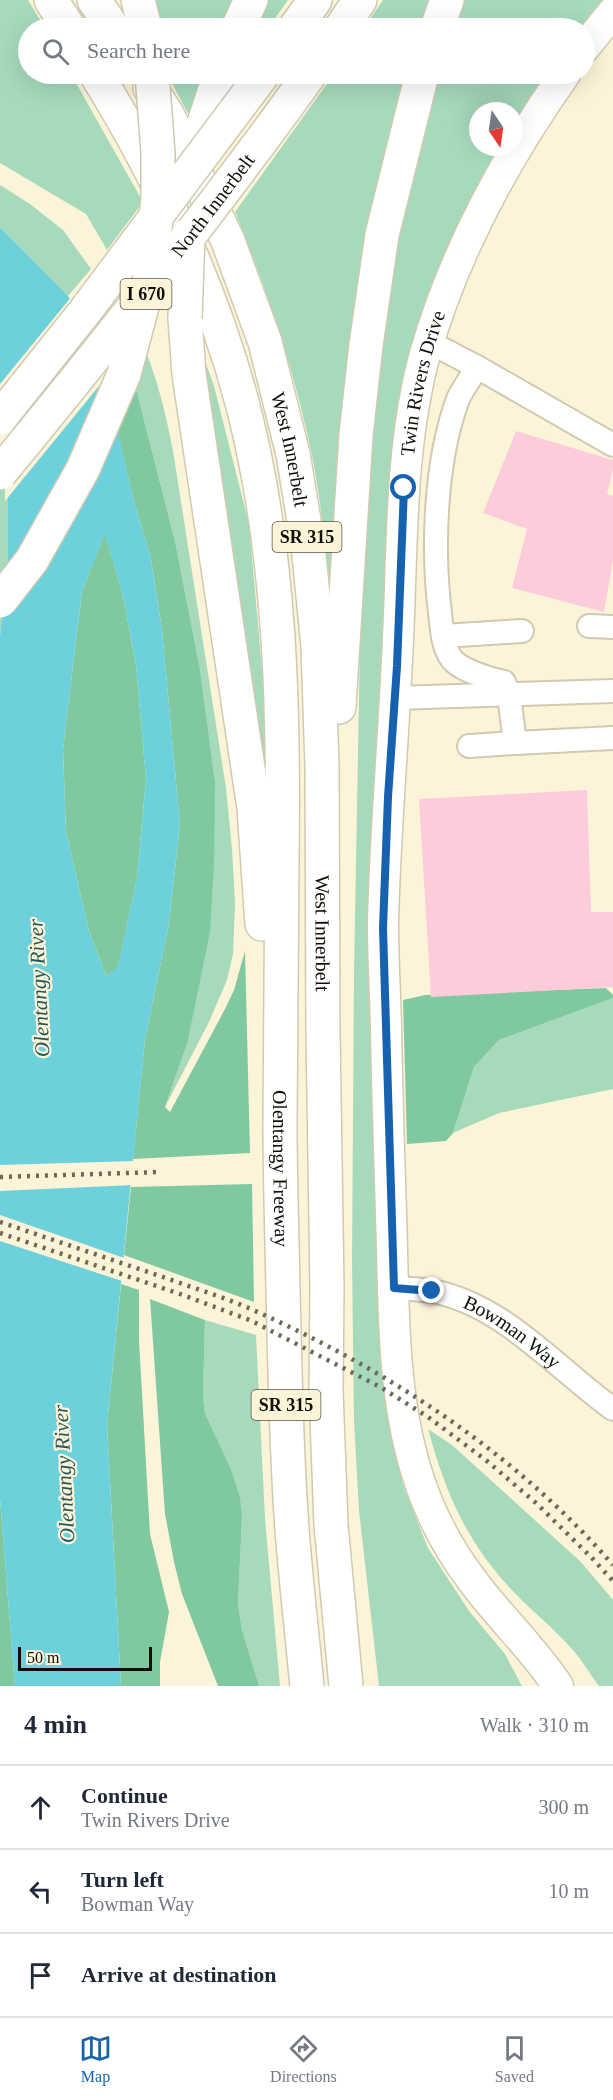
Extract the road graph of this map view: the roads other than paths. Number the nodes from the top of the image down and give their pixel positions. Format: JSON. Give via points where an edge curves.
{"nodes":[{"id":1,"x":51,"y":0,"type":"edge"},
{"id":2,"x":94,"y":0,"type":"edge"},
{"id":3,"x":250,"y":0,"type":"edge"},
{"id":4,"x":315,"y":0,"type":"edge"},
{"id":5,"x":360,"y":0,"type":"edge"},
{"id":6,"x":447,"y":0,"type":"edge"},
{"id":7,"x":613,"y":13,"type":"edge"},
{"id":8,"x":63,"y":18,"type":"edge"},
{"id":9,"x":106,"y":18,"type":"edge"},
{"id":10,"x":242,"y":18,"type":"edge"},
{"id":11,"x":302,"y":18,"type":"edge"},
{"id":12,"x":348,"y":18,"type":"edge"},
{"id":13,"x":441,"y":18,"type":"edge"},
{"id":14,"x":595,"y":36,"type":"edge"},
{"id":15,"x":102,"y":84,"type":"edge"},
{"id":16,"x":148,"y":84,"type":"edge"},
{"id":17,"x":153,"y":84,"type":"edge"},
{"id":18,"x":217,"y":84,"type":"edge"},
{"id":19,"x":256,"y":84,"type":"edge"},
{"id":20,"x":303,"y":84,"type":"edge"},
{"id":21,"x":420,"y":84,"type":"edge"},
{"id":22,"x":559,"y":84,"type":"edge"},
{"id":23,"x":429,"y":342,"type":"junction"},
{"id":24,"x":477,"y":367,"type":"junction"},
{"id":25,"x":0,"y":418,"type":"edge"},
{"id":26,"x":613,"y":445,"type":"edge"},
{"id":27,"x":0,"y":473,"type":"edge"},
{"id":28,"x":0,"y":601,"type":"edge"},
{"id":29,"x":589,"y":627,"type":"dead end"},
{"id":30,"x":613,"y":627,"type":"edge"},
{"id":31,"x":522,"y":631,"type":"dead end"},
{"id":32,"x":443,"y":636,"type":"junction"},
{"id":33,"x":279,"y":648,"type":"joint"},
{"id":34,"x":613,"y":691,"type":"edge"},
{"id":35,"x":509,"y":695,"type":"junction"},
{"id":36,"x":395,"y":698,"type":"junction"},
{"id":37,"x":613,"y":738,"type":"edge"},
{"id":38,"x":515,"y":743,"type":"junction"},
{"id":39,"x":469,"y":746,"type":"dead end"},
{"id":40,"x":323,"y":1033,"type":"junction"},
{"id":41,"x":280,"y":1123,"type":"junction"},
{"id":42,"x":394,"y":1288,"type":"junction"},
{"id":43,"x":613,"y":1409,"type":"edge"},
{"id":44,"x":307,"y":1686,"type":"edge"},
{"id":45,"x":346,"y":1686,"type":"edge"},
{"id":46,"x":558,"y":1686,"type":"edge"}],
"edges":[{"from":1,"to":8,"type":"highway"},
{"from":2,"to":9,"type":"highway"},
{"from":3,"to":10,"type":"highway"},
{"from":4,"to":11,"type":"highway"},
{"from":5,"to":12,"type":"highway"},
{"from":6,"to":13,"type":"highway"},
{"from":7,"to":14,"type":"main road"},
{"from":15,"to":33,"type":"highway","name":"West Innerbelt","number":"SR 315","via":[[164,194],[228,353],[256,462]]},
{"from":16,"to":40,"type":"highway","name":"West Innerbelt","number":"SR 315","via":[[167,114],[228,241],[265,342],[293,454],[308,545],[318,646]]},
{"from":17,"to":28,"type":"highway","bridge":true,"via":[[158,197],[151,273],[124,374],[83,469],[32,560]]},
{"from":18,"to":41,"type":"highway","bridge":true,"via":[[202,129],[189,221],[185,318],[189,374],[254,808]]},
{"from":19,"to":25,"type":"highway","name":"North Innerbelt","number":"I 670","bridge":true},
{"from":20,"to":27,"type":"highway","name":"North Innerbelt","number":"I 670","bridge":true,"via":[[207,215]]},
{"from":21,"to":40,"type":"highway","via":[[382,235],[356,435]]},
{"from":22,"to":23,"type":"main road","name":"Twin Rivers Drive","via":[[537,114],[477,220]]},
{"from":23,"to":24,"type":"street"},
{"from":23,"to":36,"type":"main road","name":"Twin Rivers Drive","via":[[408,444]]},
{"from":24,"to":26,"type":"street"},
{"from":24,"to":32,"type":"street","via":[[459,398],[443,462],[436,579]]},
{"from":29,"to":30,"type":"street"},
{"from":31,"to":32,"type":"street"},
{"from":32,"to":35,"type":"street","via":[[451,659],[480,676],[504,682]]},
{"from":33,"to":41,"type":"highway","name":"Olentangy Freeway","number":"SR 315","via":[[283,767]]},
{"from":34,"to":35,"type":"street"},
{"from":35,"to":36,"type":"street"},
{"from":35,"to":38,"type":"street"},
{"from":36,"to":42,"type":"main road","name":"Twin Rivers Drive","via":[[383,928]]},
{"from":37,"to":38,"type":"street"},
{"from":38,"to":39,"type":"street"},
{"from":40,"to":45,"type":"highway","number":"SR 315","via":[[326,1390],[331,1525]]},
{"from":41,"to":44,"type":"highway","name":"Olentangy Freeway","number":"SR 315","via":[[292,1528]]},
{"from":42,"to":43,"type":"street","name":"Bowman Way","via":[[432,1291],[482,1310]]},
{"from":42,"to":46,"type":"main road","name":"Twin Rivers Drive","via":[[402,1407],[425,1497],[448,1546],[473,1583],[542,1661]]}]}
